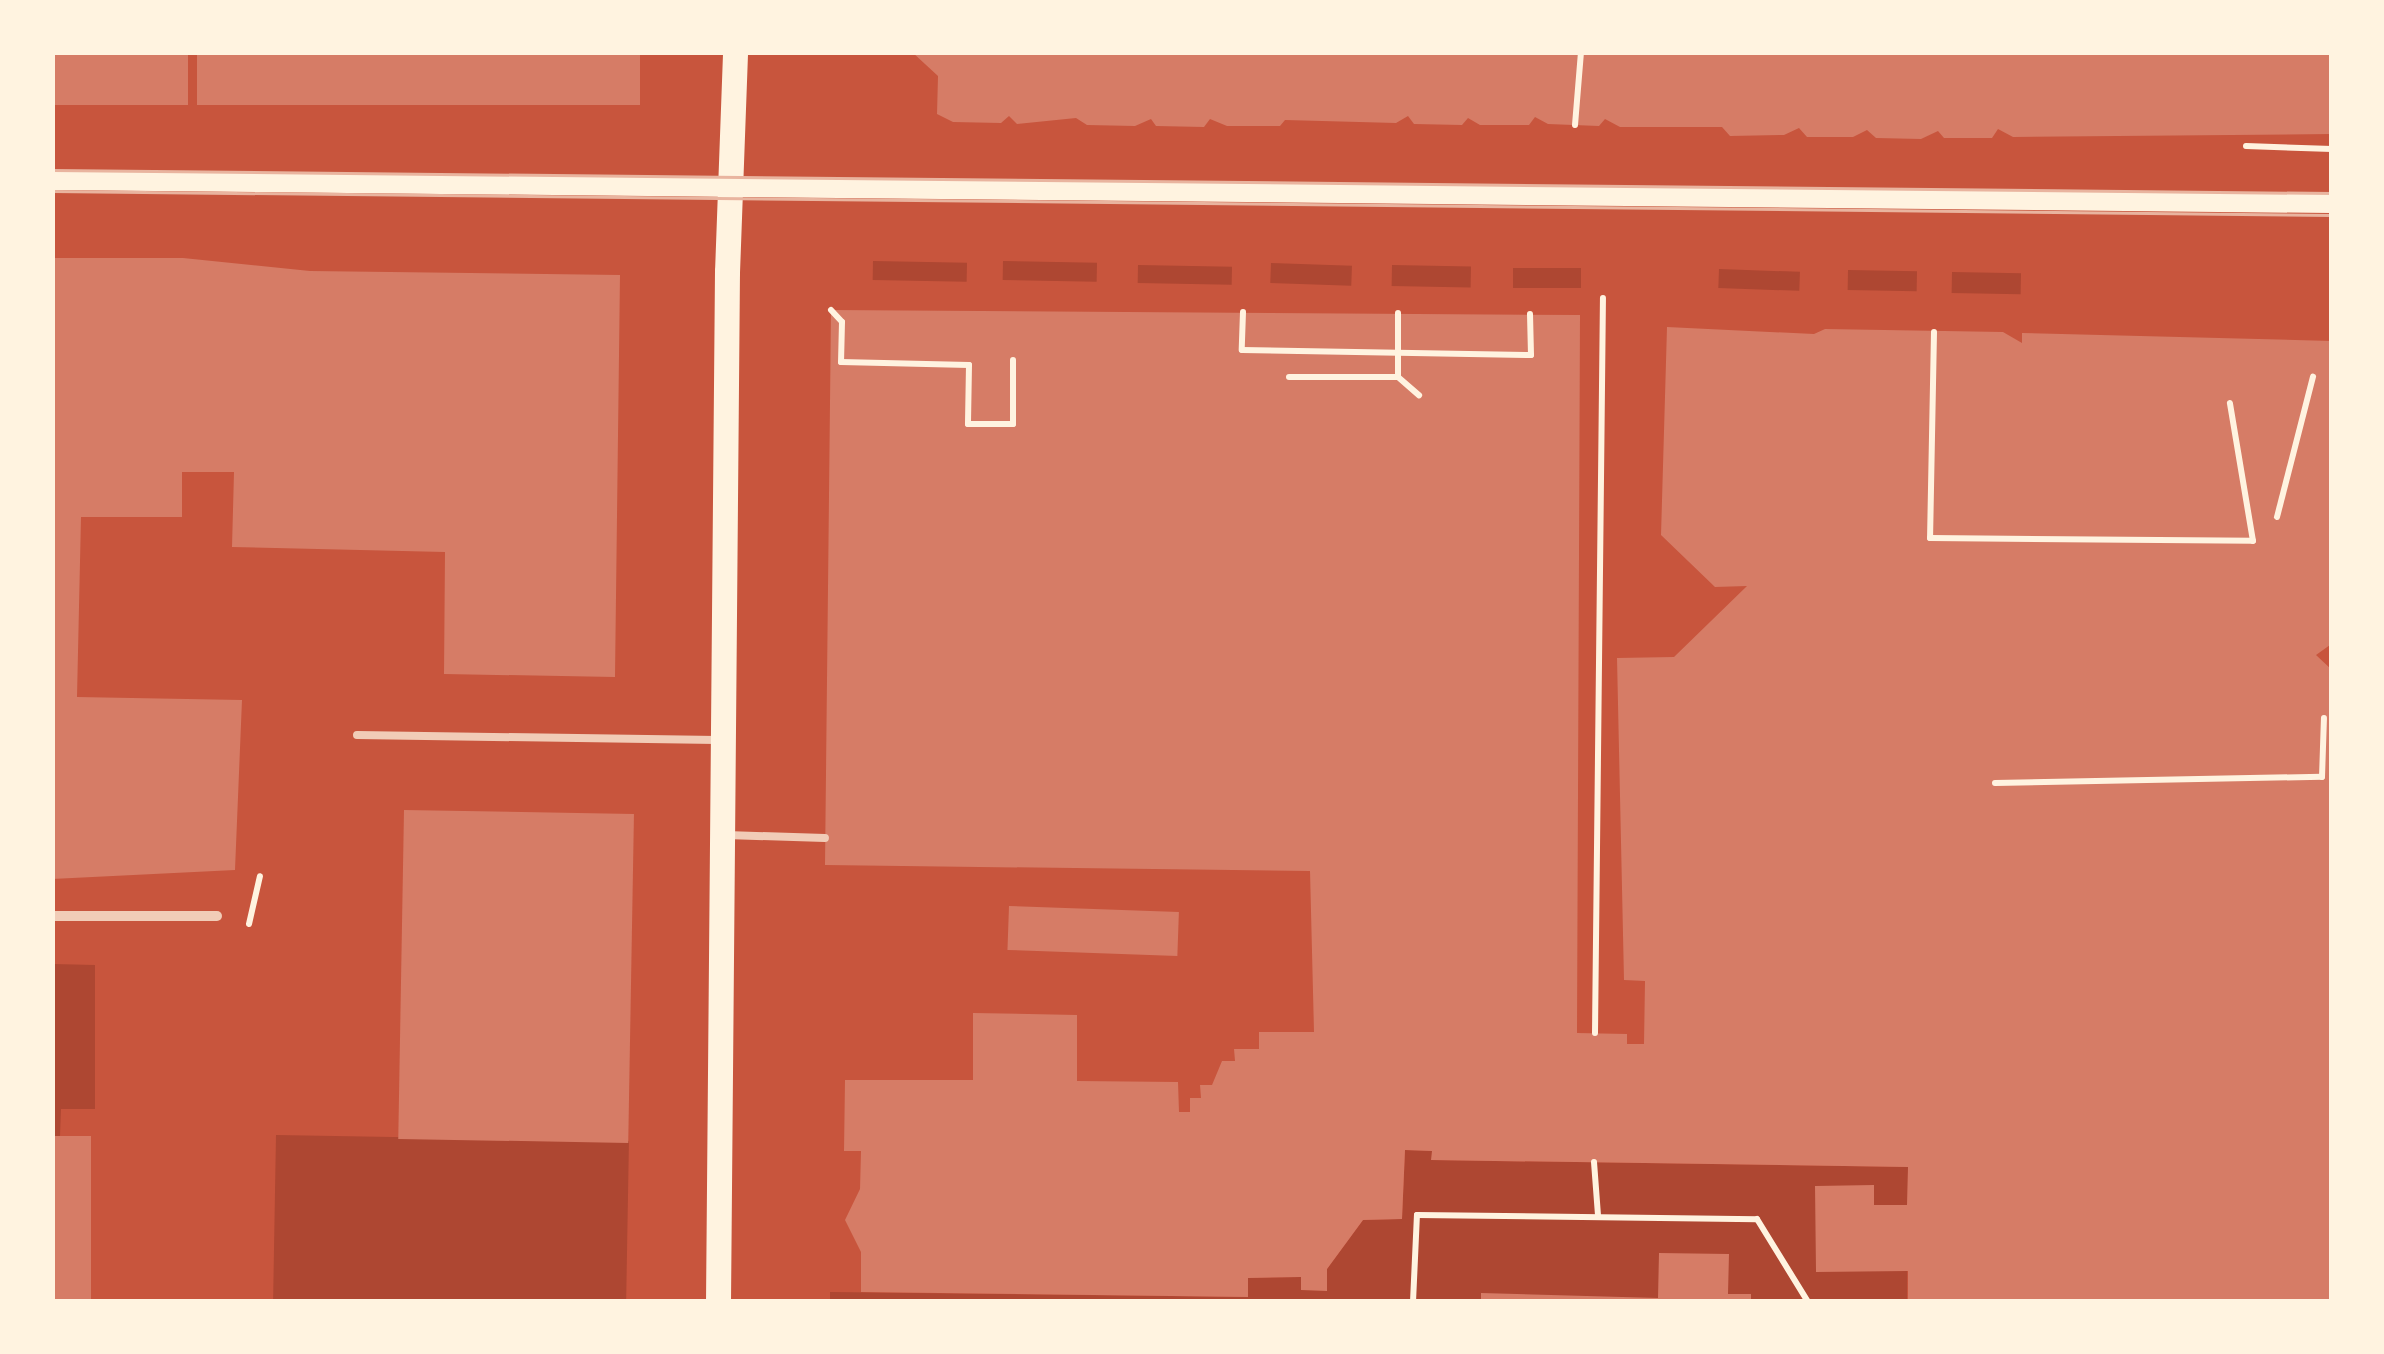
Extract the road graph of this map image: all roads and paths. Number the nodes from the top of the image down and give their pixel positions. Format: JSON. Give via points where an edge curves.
{"nodes":[{"id":1,"x":735,"y":52,"type":"edge"},
{"id":2,"x":1581,"y":52,"type":"edge"},
{"id":3,"x":1575,"y":125,"type":"dead end"},
{"id":4,"x":2246,"y":146,"type":"dead end"},
{"id":5,"x":2332,"y":149,"type":"edge"},
{"id":6,"x":52,"y":180,"type":"edge"},
{"id":7,"x":730,"y":187,"type":"junction"},
{"id":8,"x":2332,"y":203,"type":"edge"},
{"id":9,"x":1602,"y":298,"type":"dead end"},
{"id":10,"x":831,"y":310,"type":"dead end"},
{"id":11,"x":1243,"y":312,"type":"dead end"},
{"id":12,"x":1398,"y":314,"type":"dead end"},
{"id":13,"x":1530,"y":314,"type":"dead end"},
{"id":14,"x":1934,"y":332,"type":"dead end"},
{"id":15,"x":1398,"y":353,"type":"junction"},
{"id":16,"x":1014,"y":360,"type":"dead end"},
{"id":17,"x":1289,"y":377,"type":"dead end"},
{"id":18,"x":2314,"y":377,"type":"dead end"},
{"id":19,"x":1398,"y":378,"type":"junction"},
{"id":20,"x":1419,"y":395,"type":"dead end"},
{"id":21,"x":2230,"y":403,"type":"dead end"},
{"id":22,"x":2276,"y":517,"type":"dead end"},
{"id":23,"x":2324,"y":718,"type":"dead end"},
{"id":24,"x":357,"y":735,"type":"dead end"},
{"id":25,"x":726,"y":740,"type":"junction"},
{"id":26,"x":1995,"y":783,"type":"dead end"},
{"id":27,"x":726,"y":836,"type":"junction"},
{"id":28,"x":826,"y":838,"type":"dead end"},
{"id":29,"x":260,"y":876,"type":"dead end"},
{"id":30,"x":52,"y":916,"type":"edge"},
{"id":31,"x":217,"y":916,"type":"dead end"},
{"id":32,"x":248,"y":925,"type":"dead end"},
{"id":33,"x":1595,"y":1033,"type":"dead end"},
{"id":34,"x":1594,"y":1162,"type":"dead end"},
{"id":35,"x":1598,"y":1215,"type":"junction"},
{"id":36,"x":718,"y":1302,"type":"edge"},
{"id":37,"x":1413,"y":1302,"type":"edge"},
{"id":38,"x":1808,"y":1302,"type":"edge"}],
"edges":[{"from":1,"to":7,"type":"main road"},
{"from":2,"to":3,"type":"path"},
{"from":4,"to":5,"type":"path"},
{"from":6,"to":7,"type":"main road"},
{"from":7,"to":8,"type":"main road"},
{"from":7,"to":25,"type":"main road"},
{"from":9,"to":33,"type":"path"},
{"from":10,"to":16,"type":"path","via":[[842,322],[841,362],[969,365],[968,424],[1012,424]]},
{"from":11,"to":15,"type":"path","via":[[1242,350]]},
{"from":12,"to":15,"type":"path"},
{"from":13,"to":15,"type":"path","via":[[1531,355]]},
{"from":14,"to":21,"type":"path","via":[[1930,538],[2253,541]]},
{"from":15,"to":19,"type":"path"},
{"from":17,"to":19,"type":"path"},
{"from":18,"to":22,"type":"path"},
{"from":19,"to":20,"type":"path"},
{"from":23,"to":26,"type":"path","via":[[2322,777]]},
{"from":24,"to":25,"type":"lane"},
{"from":25,"to":27,"type":"main road"},
{"from":27,"to":28,"type":"lane"},
{"from":27,"to":36,"type":"main road"},
{"from":29,"to":32,"type":"path"},
{"from":30,"to":31,"type":"street"},
{"from":34,"to":35,"type":"path"},
{"from":35,"to":37,"type":"path","via":[[1417,1214]]},
{"from":35,"to":38,"type":"path","via":[[1757,1219]]}]}
